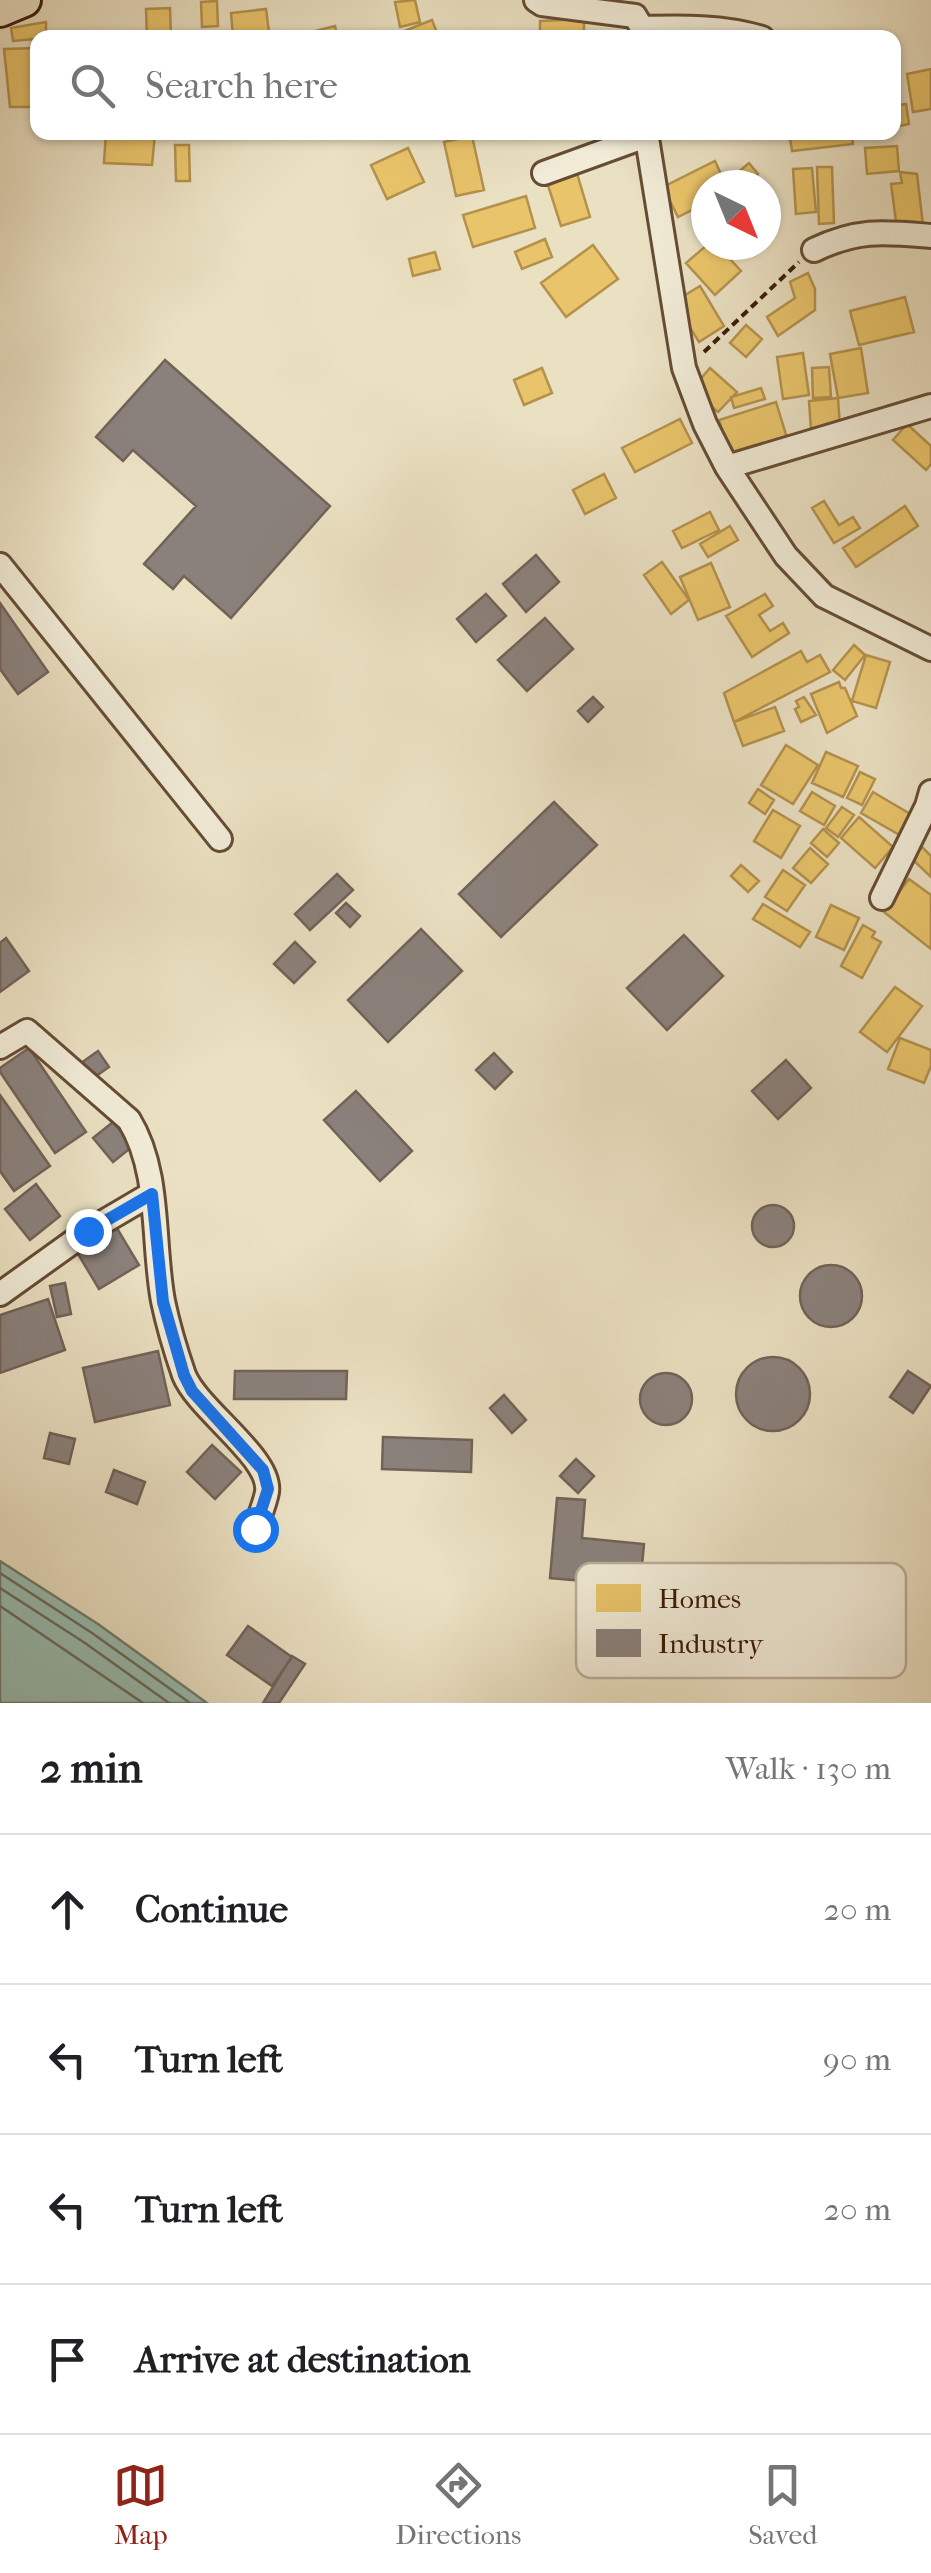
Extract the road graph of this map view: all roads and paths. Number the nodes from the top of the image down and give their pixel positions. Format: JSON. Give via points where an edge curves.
{"nodes":[{"id":1,"x":24,"y":0,"type":"edge"},
{"id":2,"x":536,"y":0,"type":"edge"},
{"id":3,"x":0,"y":10,"type":"edge"},
{"id":4,"x":641,"y":30,"type":"edge"},
{"id":5,"x":674,"y":30,"type":"edge"},
{"id":6,"x":720,"y":30,"type":"edge"},
{"id":7,"x":630,"y":140,"type":"edge"},
{"id":8,"x":647,"y":140,"type":"edge"},
{"id":9,"x":544,"y":173,"type":"dead end"},
{"id":10,"x":931,"y":236,"type":"edge"},
{"id":11,"x":814,"y":250,"type":"joint"},
{"id":12,"x":684,"y":368,"type":"junction"},
{"id":13,"x":931,"y":406,"type":"edge"},
{"id":14,"x":727,"y":468,"type":"junction"},
{"id":15,"x":0,"y":565,"type":"edge"},
{"id":16,"x":931,"y":650,"type":"edge"},
{"id":17,"x":931,"y":792,"type":"edge"},
{"id":18,"x":220,"y":839,"type":"dead end"},
{"id":19,"x":882,"y":898,"type":"dead end"},
{"id":20,"x":0,"y":1047,"type":"edge"},
{"id":21,"x":152,"y":1194,"type":"junction"},
{"id":22,"x":0,"y":1294,"type":"edge"},
{"id":23,"x":255,"y":1529,"type":"dead end"}],
"edges":[{"from":1,"to":3,"type":"highway"},
{"from":2,"to":4,"type":"street","via":[[624,12],[635,16]]},
{"from":5,"to":6,"type":"street"},
{"from":7,"to":9,"type":"street"},
{"from":8,"to":12,"type":"street"},
{"from":10,"to":11,"type":"street","via":[[844,236]]},
{"from":11,"to":12,"type":"path"},
{"from":12,"to":14,"type":"street"},
{"from":13,"to":14,"type":"street"},
{"from":14,"to":16,"type":"street","via":[[786,556],[824,596]]},
{"from":15,"to":18,"type":"street"},
{"from":17,"to":19,"type":"street"},
{"from":20,"to":21,"type":"street","via":[[27,1031],[129,1120]]},
{"from":21,"to":22,"type":"street"},
{"from":21,"to":23,"type":"street","via":[[163,1302],[184,1375],[263,1470],[268,1489]]}]}
